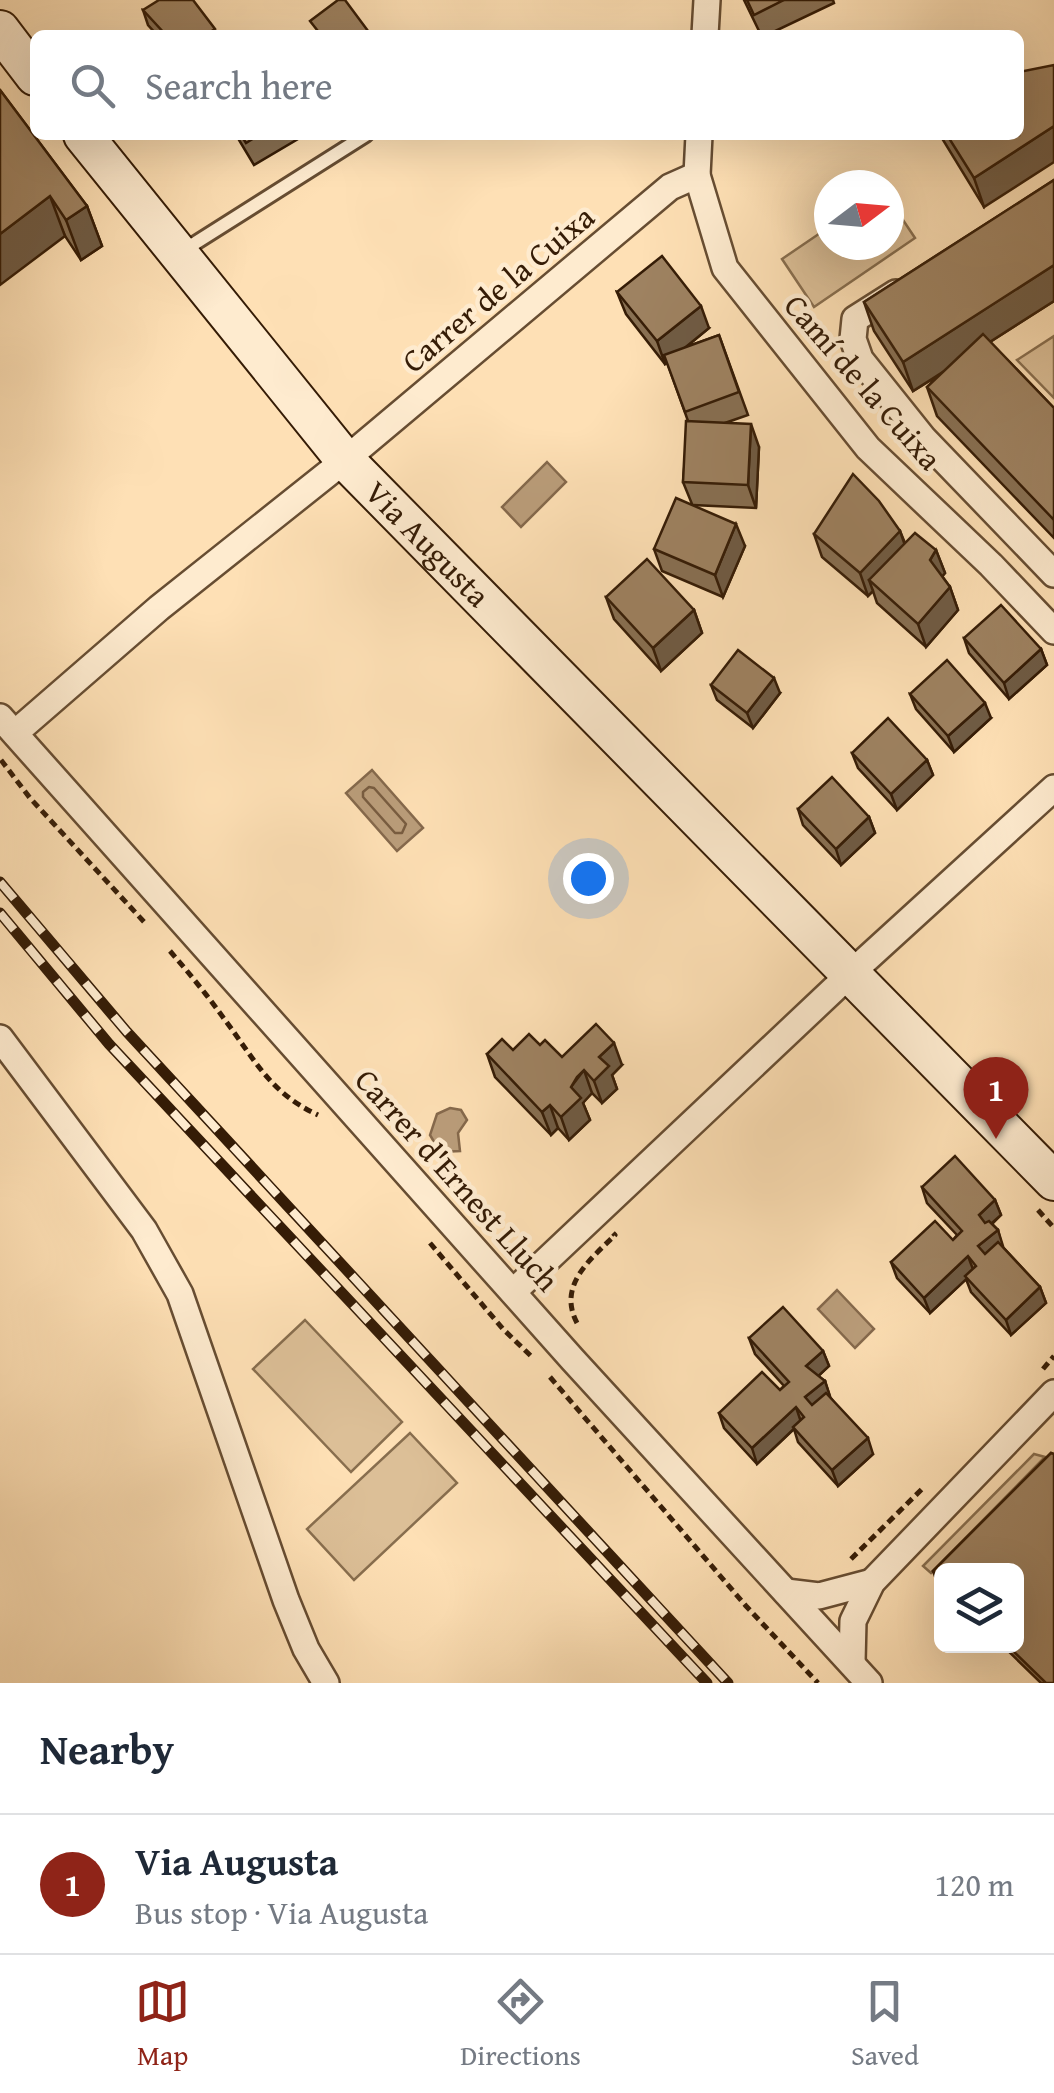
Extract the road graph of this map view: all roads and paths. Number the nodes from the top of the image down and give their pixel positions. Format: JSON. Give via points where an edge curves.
{"nodes":[{"id":1,"x":707,"y":0,"type":"edge"},
{"id":2,"x":0,"y":30,"type":"edge"},
{"id":3,"x":705,"y":30,"type":"edge"},
{"id":4,"x":30,"y":69,"type":"edge"},
{"id":5,"x":87,"y":140,"type":"edge"},
{"id":6,"x":358,"y":140,"type":"edge"},
{"id":7,"x":699,"y":140,"type":"edge"},
{"id":8,"x":697,"y":175,"type":"junction"},
{"id":9,"x":178,"y":254,"type":"junction"},
{"id":10,"x":922,"y":277,"type":"edge"},
{"id":11,"x":345,"y":460,"type":"junction"},
{"id":12,"x":1054,"y":574,"type":"edge"},
{"id":13,"x":1054,"y":630,"type":"edge"},
{"id":14,"x":7,"y":725,"type":"edge"},
{"id":15,"x":0,"y":759,"type":"edge"},
{"id":16,"x":1054,"y":788,"type":"edge"},
{"id":17,"x":150,"y":928,"type":"dead end"},
{"id":18,"x":161,"y":939,"type":"dead end"},
{"id":19,"x":849,"y":975,"type":"junction"},
{"id":20,"x":0,"y":1038,"type":"edge"},
{"id":21,"x":323,"y":1117,"type":"dead end"},
{"id":22,"x":1046,"y":1196,"type":"edge"},
{"id":23,"x":594,"y":1213,"type":"junction"},
{"id":24,"x":1054,"y":1228,"type":"edge"},
{"id":25,"x":428,"y":1240,"type":"dead end"},
{"id":26,"x":513,"y":1292,"type":"junction"},
{"id":27,"x":580,"y":1328,"type":"dead end"},
{"id":28,"x":1054,"y":1356,"type":"edge"},
{"id":29,"x":1031,"y":1381,"type":"dead end"},
{"id":30,"x":1054,"y":1393,"type":"edge"},
{"id":31,"x":925,"y":1486,"type":"dead end"},
{"id":32,"x":842,"y":1568,"type":"dead end"},
{"id":33,"x":872,"y":1582,"type":"junction"},
{"id":34,"x":786,"y":1592,"type":"junction"},
{"id":35,"x":852,"y":1662,"type":"junction"},
{"id":36,"x":326,"y":1683,"type":"edge"},
{"id":37,"x":818,"y":1683,"type":"edge"},
{"id":38,"x":869,"y":1683,"type":"edge"}],
"edges":[{"from":1,"to":3,"type":"street"},
{"from":2,"to":4,"type":"main road"},
{"from":5,"to":9,"type":"main road","name":"Via Augusta"},
{"from":6,"to":9,"type":"lane"},
{"from":7,"to":8,"type":"street","name":"Camí de la Cuixa"},
{"from":8,"to":11,"type":"street","name":"Carrer de la Cuixa","via":[[670,187]]},
{"from":8,"to":13,"type":"street","name":"Camí de la Cuixa","via":[[725,268],[792,356],[868,448]]},
{"from":9,"to":11,"type":"main road","name":"Via Augusta"},
{"from":10,"to":12,"type":"street","via":[[855,319],[860,360]]},
{"from":11,"to":14,"type":"street","name":"Carrer de la Cuixa"},
{"from":11,"to":19,"type":"main road","name":"Via Augusta"},
{"from":14,"to":26,"type":"street","name":"Carrer d'Ernest Lluch"},
{"from":15,"to":17,"type":"path"},
{"from":16,"to":19,"type":"street"},
{"from":18,"to":21,"type":"path","via":[[260,1072],[293,1103]]},
{"from":19,"to":22,"type":"main road","name":"Via Augusta"},
{"from":19,"to":23,"type":"street"},
{"from":20,"to":36,"type":"street","via":[[144,1230],[180,1294],[286,1600]]},
{"from":22,"to":24,"type":"path"},
{"from":23,"to":26,"type":"street"},
{"from":23,"to":27,"type":"path","via":[[616,1235],[583,1266],[571,1290]]},
{"from":25,"to":37,"type":"path"},
{"from":26,"to":34,"type":"street","name":"Carrer d'Ernest Lluch"},
{"from":28,"to":29,"type":"path"},
{"from":30,"to":33,"type":"street"},
{"from":31,"to":32,"type":"path"},
{"from":33,"to":34,"type":"street","via":[[819,1596]]},
{"from":33,"to":35,"type":"street","via":[[853,1621]]},
{"from":34,"to":35,"type":"street","name":"Carrer d'Ernest Lluch"},
{"from":35,"to":38,"type":"street","name":"Carrer d'Ernest Lluch"}]}
